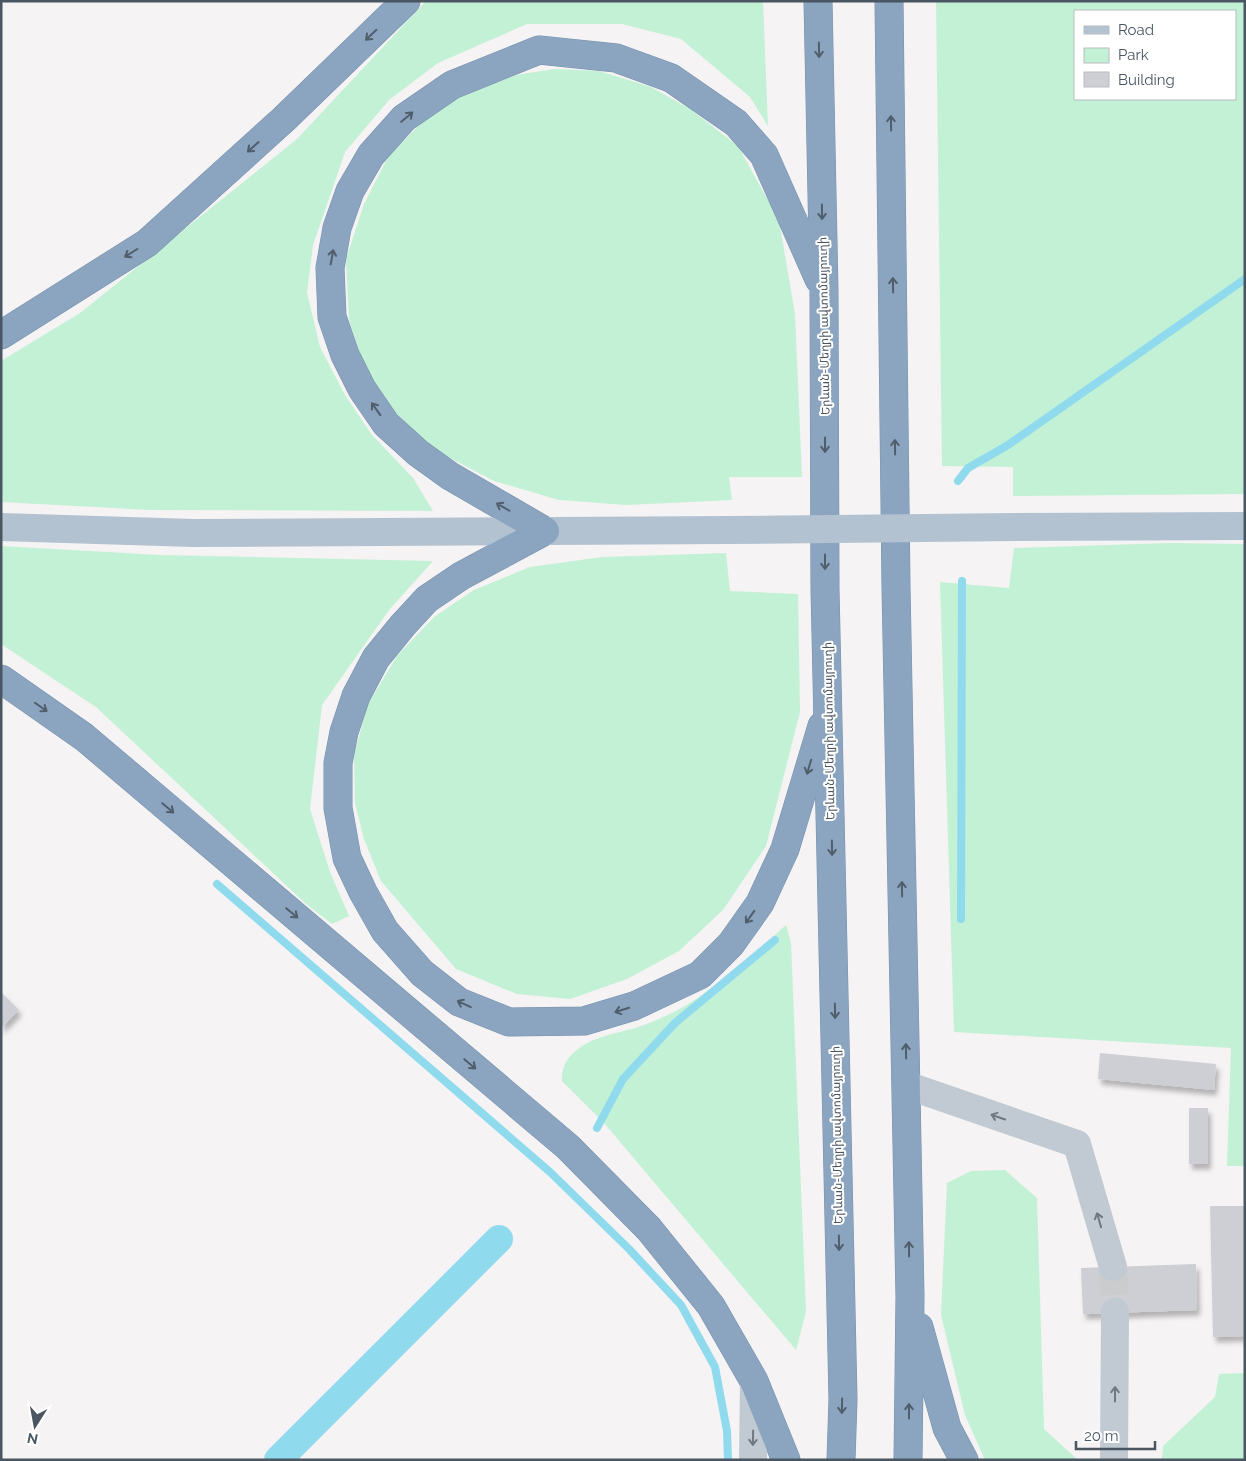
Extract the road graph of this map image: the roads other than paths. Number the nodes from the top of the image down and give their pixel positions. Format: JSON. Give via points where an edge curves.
{"nodes":[{"id":1,"x":406,"y":1,"type":"edge"},
{"id":2,"x":818,"y":1,"type":"edge"},
{"id":3,"x":889,"y":1,"type":"edge"},
{"id":4,"x":824,"y":291,"type":"junction"},
{"id":5,"x":1,"y":335,"type":"edge"},
{"id":6,"x":1245,"y":526,"type":"edge"},
{"id":7,"x":1,"y":527,"type":"edge"},
{"id":8,"x":545,"y":532,"type":"junction"},
{"id":9,"x":1,"y":680,"type":"edge"},
{"id":10,"x":829,"y":704,"type":"junction"},
{"id":11,"x":906,"y":1085,"type":"junction"},
{"id":12,"x":1113,"y":1267,"type":"tunnel mouth"},
{"id":13,"x":910,"y":1297,"type":"junction"},
{"id":14,"x":1115,"y":1312,"type":"tunnel mouth"},
{"id":15,"x":754,"y":1381,"type":"junction"},
{"id":16,"x":753,"y":1460,"type":"edge"},
{"id":17,"x":786,"y":1460,"type":"edge"},
{"id":18,"x":841,"y":1460,"type":"edge"},
{"id":19,"x":908,"y":1460,"type":"edge"},
{"id":20,"x":964,"y":1460,"type":"edge"},
{"id":21,"x":1114,"y":1460,"type":"edge"}],
"edges":[{"from":1,"to":5,"type":"highway","one_way":true,"via":[[284,119],[147,243]]},
{"from":2,"to":4,"type":"highway","name":"Երևան-Մեղրի ավտոմայրուղի","one_way":true},
{"from":11,"to":3,"type":"highway","one_way":true},
{"from":8,"to":4,"type":"highway","one_way":true,"via":[[418,454],[386,424],[344,355],[332,317],[330,268],[337,228],[350,191],[371,156],[404,118],[452,85],[539,50],[616,58],[671,78],[736,123],[764,155]]},
{"from":4,"to":10,"type":"highway","name":"Երևան-Մեղրի ավտոմայրուղի","one_way":true},
{"from":6,"to":8,"type":"main road","bridge":true},
{"from":7,"to":8,"type":"main road","via":[[193,533]]},
{"from":10,"to":8,"type":"highway","one_way":true,"via":[[785,849],[760,903],[731,944],[700,975],[634,1006],[584,1021],[509,1022],[459,1002],[422,973],[385,931],[363,892],[347,858],[338,808],[338,763],[356,696],[376,658],[403,625],[427,599],[461,576]]},
{"from":9,"to":15,"type":"highway","one_way":true,"via":[[84,736],[568,1147],[649,1229],[705,1298]]},
{"from":10,"to":18,"type":"highway","name":"Երևան-Մեղրի ավտոմայրուղի","one_way":true,"via":[[843,1399]]},
{"from":12,"to":11,"type":"street","one_way":true,"via":[[1077,1144]]},
{"from":13,"to":11,"type":"highway","one_way":true},
{"from":19,"to":13,"type":"highway","one_way":true},
{"from":13,"to":20,"type":"highway","via":[[947,1428]]},
{"from":21,"to":14,"type":"street","one_way":true},
{"from":15,"to":16,"type":"street","one_way":true},
{"from":15,"to":17,"type":"highway"}]}
